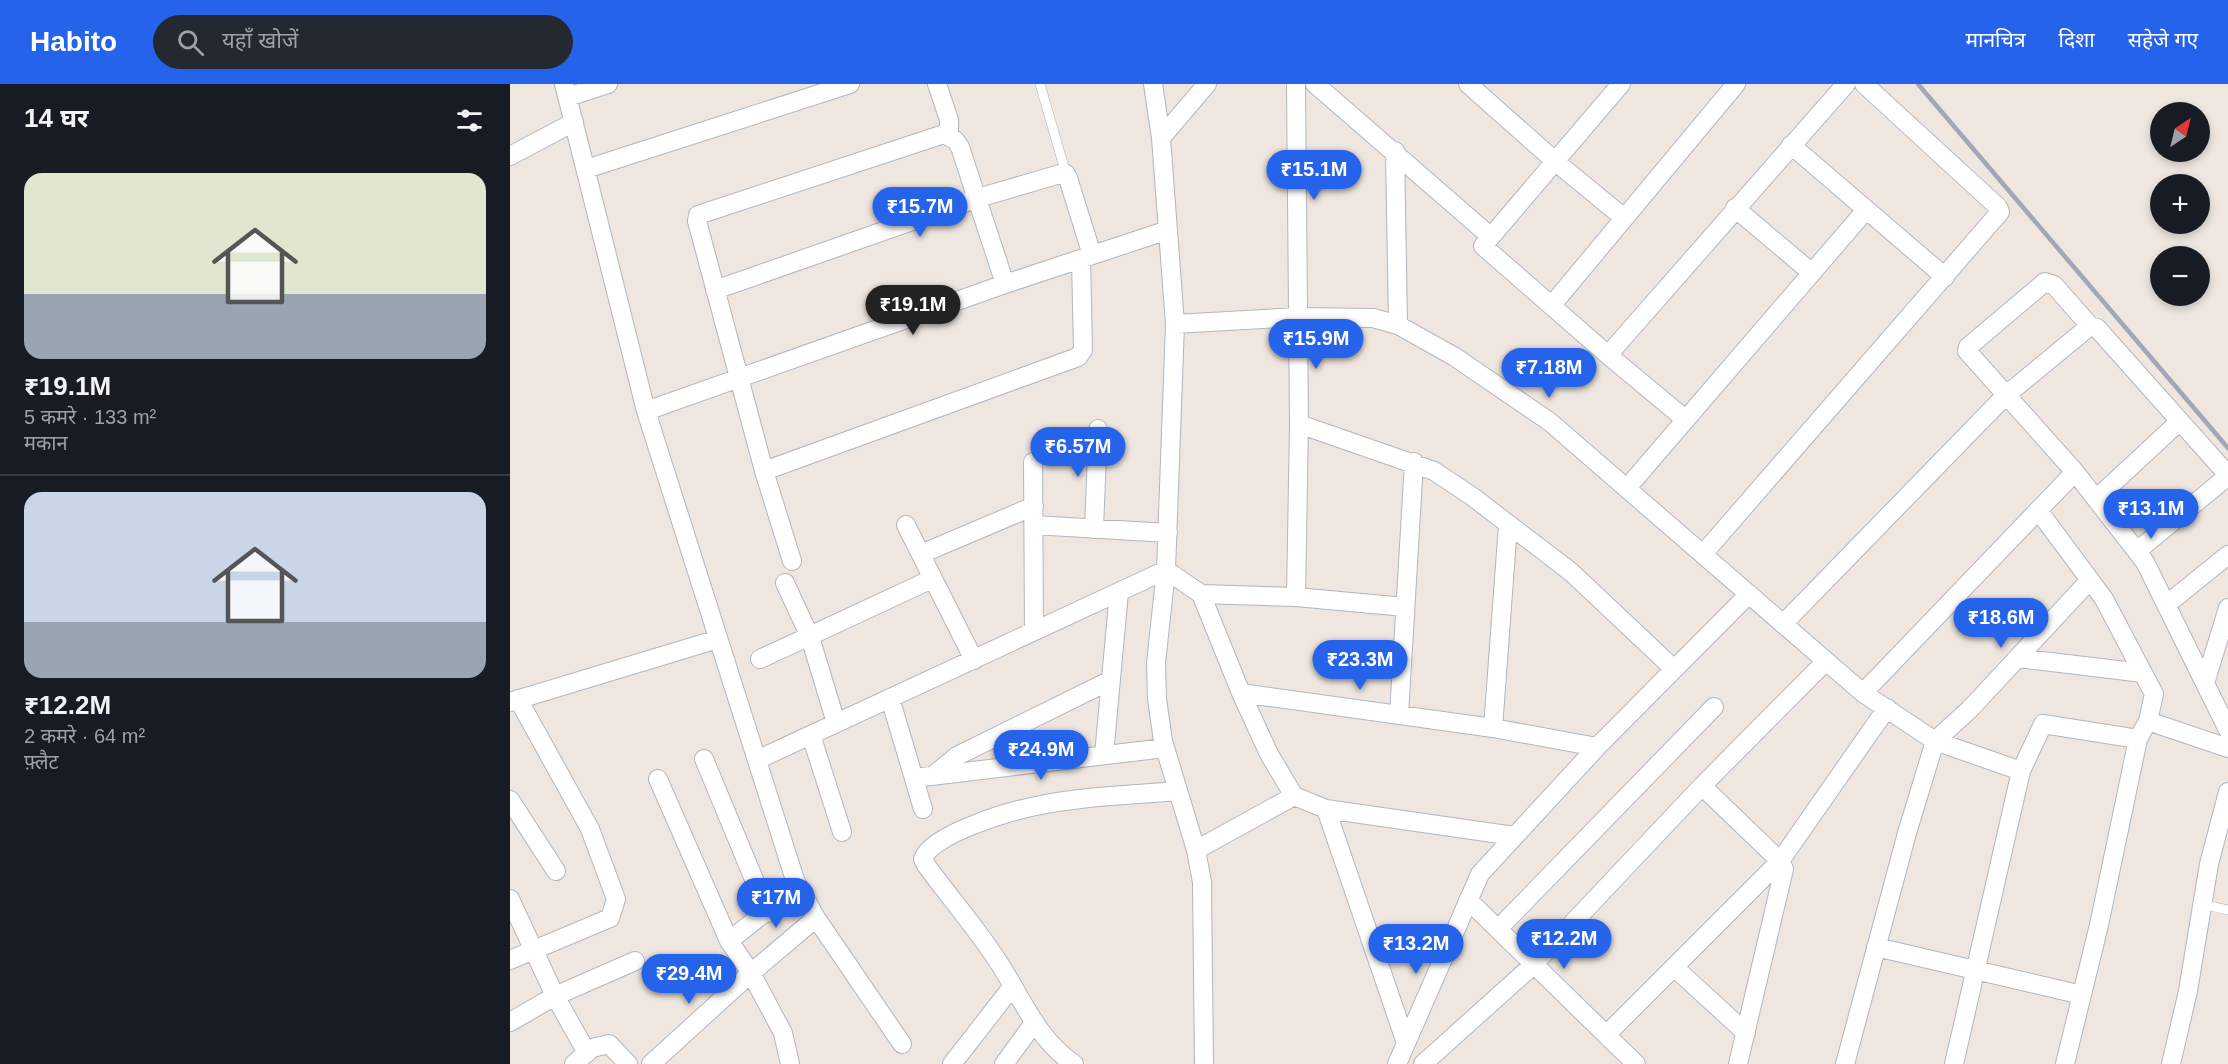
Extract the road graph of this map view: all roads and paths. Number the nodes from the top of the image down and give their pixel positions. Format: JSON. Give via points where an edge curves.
{"nodes":[{"id":1,"x":608,"y":84,"type":"edge"},
{"id":2,"x":850,"y":84,"type":"edge"},
{"id":3,"x":937,"y":84,"type":"edge"},
{"id":4,"x":1040,"y":84,"type":"edge"},
{"id":5,"x":1153,"y":84,"type":"edge"},
{"id":6,"x":1207,"y":84,"type":"edge"},
{"id":7,"x":1315,"y":84,"type":"edge"},
{"id":8,"x":1621,"y":84,"type":"edge"},
{"id":9,"x":1736,"y":84,"type":"edge"},
{"id":10,"x":1846,"y":84,"type":"edge"},
{"id":11,"x":1864,"y":84,"type":"edge"},
{"id":12,"x":1294,"y":85,"type":"edge"},
{"id":13,"x":1478,"y":88,"type":"edge"},
{"id":14,"x":566,"y":90,"type":"edge"},
{"id":15,"x":809,"y":90,"type":"edge"},
{"id":16,"x":574,"y":122,"type":"junction"},
{"id":17,"x":949,"y":136,"type":"junction"},
{"id":18,"x":1161,"y":138,"type":"junction"},
{"id":19,"x":1791,"y":145,"type":"junction"},
{"id":20,"x":1395,"y":152,"type":"junction"},
{"id":21,"x":510,"y":156,"type":"edge"},
{"id":22,"x":1556,"y":162,"type":"junction"},
{"id":23,"x":586,"y":169,"type":"junction"},
{"id":24,"x":1066,"y":174,"type":"junction"},
{"id":25,"x":978,"y":198,"type":"junction"},
{"id":26,"x":1735,"y":208,"type":"junction"},
{"id":27,"x":1865,"y":211,"type":"junction"},
{"id":28,"x":1624,"y":218,"type":"junction"},
{"id":29,"x":1168,"y":230,"type":"junction"},
{"id":30,"x":1490,"y":236,"type":"junction"},
{"id":31,"x":1086,"y":257,"type":"junction"},
{"id":32,"x":1812,"y":273,"type":"junction"},
{"id":33,"x":1944,"y":277,"type":"junction"},
{"id":34,"x":1005,"y":284,"type":"junction"},
{"id":35,"x":716,"y":290,"type":"junction"},
{"id":36,"x":1552,"y":305,"type":"junction"},
{"id":37,"x":1298,"y":316,"type":"junction"},
{"id":38,"x":1175,"y":324,"type":"junction"},
{"id":39,"x":1398,"y":325,"type":"junction"},
{"id":40,"x":2090,"y":326,"type":"junction"},
{"id":41,"x":1608,"y":356,"type":"junction"},
{"id":42,"x":739,"y":380,"type":"junction"},
{"id":43,"x":2005,"y":396,"type":"junction"},
{"id":44,"x":646,"y":411,"type":"junction"},
{"id":45,"x":1685,"y":419,"type":"junction"},
{"id":46,"x":2180,"y":421,"type":"junction"},
{"id":47,"x":1299,"y":424,"type":"junction"},
{"id":48,"x":1098,"y":429,"type":"dead end"},
{"id":49,"x":1034,"y":462,"type":"dead end"},
{"id":50,"x":1414,"y":462,"type":"junction"},
{"id":51,"x":764,"y":471,"type":"junction"},
{"id":52,"x":2075,"y":472,"type":"junction"},
{"id":53,"x":2228,"y":476,"type":"edge"},
{"id":54,"x":1628,"y":488,"type":"junction"},
{"id":55,"x":2097,"y":498,"type":"junction"},
{"id":56,"x":1034,"y":506,"type":"junction"},
{"id":57,"x":2038,"y":510,"type":"junction"},
{"id":58,"x":906,"y":525,"type":"dead end"},
{"id":59,"x":1034,"y":525,"type":"junction"},
{"id":60,"x":1508,"y":525,"type":"junction"},
{"id":61,"x":1094,"y":529,"type":"junction"},
{"id":62,"x":1168,"y":533,"type":"junction"},
{"id":63,"x":2137,"y":551,"type":"junction"},
{"id":64,"x":921,"y":554,"type":"junction"},
{"id":65,"x":1702,"y":554,"type":"junction"},
{"id":66,"x":2228,"y":555,"type":"edge"},
{"id":67,"x":792,"y":561,"type":"dead end"},
{"id":68,"x":1166,"y":570,"type":"junction"},
{"id":69,"x":932,"y":579,"type":"junction"},
{"id":70,"x":2090,"y":580,"type":"junction"},
{"id":71,"x":785,"y":583,"type":"dead end"},
{"id":72,"x":1119,"y":592,"type":"junction"},
{"id":73,"x":1201,"y":594,"type":"junction"},
{"id":74,"x":1749,"y":594,"type":"junction"},
{"id":75,"x":1296,"y":597,"type":"junction"},
{"id":76,"x":2166,"y":605,"type":"junction"},
{"id":77,"x":1406,"y":607,"type":"junction"},
{"id":78,"x":2228,"y":608,"type":"edge"},
{"id":79,"x":1784,"y":624,"type":"junction"},
{"id":80,"x":1034,"y":632,"type":"junction"},
{"id":81,"x":810,"y":637,"type":"junction"},
{"id":82,"x":718,"y":639,"type":"junction"},
{"id":83,"x":2017,"y":658,"type":"junction"},
{"id":84,"x":760,"y":659,"type":"dead end"},
{"id":85,"x":974,"y":660,"type":"junction"},
{"id":86,"x":1826,"y":661,"type":"junction"},
{"id":87,"x":1674,"y":669,"type":"junction"},
{"id":88,"x":2143,"y":673,"type":"junction"},
{"id":89,"x":1111,"y":680,"type":"junction"},
{"id":90,"x":2205,"y":683,"type":"junction"},
{"id":91,"x":1241,"y":693,"type":"junction"},
{"id":92,"x":1863,"y":693,"type":"junction"},
{"id":93,"x":890,"y":698,"type":"junction"},
{"id":94,"x":514,"y":700,"type":"edge"},
{"id":95,"x":1714,"y":707,"type":"dead end"},
{"id":96,"x":1887,"y":708,"type":"junction"},
{"id":97,"x":1399,"y":715,"type":"junction"},
{"id":98,"x":2148,"y":721,"type":"junction"},
{"id":99,"x":836,"y":723,"type":"junction"},
{"id":100,"x":1493,"y":728,"type":"junction"},
{"id":101,"x":2228,"y":730,"type":"edge"},
{"id":102,"x":811,"y":735,"type":"junction"},
{"id":103,"x":2138,"y":739,"type":"junction"},
{"id":104,"x":1935,"y":741,"type":"junction"},
{"id":105,"x":1597,"y":747,"type":"junction"},
{"id":106,"x":1165,"y":748,"type":"junction"},
{"id":107,"x":2228,"y":748,"type":"edge"},
{"id":108,"x":1104,"y":755,"type":"junction"},
{"id":109,"x":704,"y":759,"type":"dead end"},
{"id":110,"x":759,"y":759,"type":"junction"},
{"id":111,"x":2021,"y":771,"type":"junction"},
{"id":112,"x":934,"y":776,"type":"junction"},
{"id":113,"x":914,"y":778,"type":"junction"},
{"id":114,"x":658,"y":779,"type":"dead end"},
{"id":115,"x":1702,"y":786,"type":"junction"},
{"id":116,"x":1178,"y":790,"type":"junction"},
{"id":117,"x":2228,"y":792,"type":"edge"},
{"id":118,"x":1294,"y":796,"type":"junction"},
{"id":119,"x":510,"y":800,"type":"edge"},
{"id":120,"x":923,"y":808,"type":"dead end"},
{"id":121,"x":1326,"y":808,"type":"junction"},
{"id":122,"x":842,"y":832,"type":"dead end"},
{"id":123,"x":1514,"y":836,"type":"junction"},
{"id":124,"x":1196,"y":850,"type":"junction"},
{"id":125,"x":1780,"y":861,"type":"junction"},
{"id":126,"x":556,"y":871,"type":"dead end"},
{"id":127,"x":798,"y":886,"type":"junction"},
{"id":128,"x":510,"y":899,"type":"edge"},
{"id":129,"x":1468,"y":900,"type":"junction"},
{"id":130,"x":2202,"y":904,"type":"junction"},
{"id":131,"x":2228,"y":910,"type":"edge"},
{"id":132,"x":768,"y":913,"type":"junction"},
{"id":133,"x":816,"y":918,"type":"junction"},
{"id":134,"x":1498,"y":930,"type":"junction"},
{"id":135,"x":729,"y":941,"type":"junction"},
{"id":136,"x":1876,"y":947,"type":"junction"},
{"id":137,"x":533,"y":948,"type":"junction"},
{"id":138,"x":510,"y":960,"type":"edge"},
{"id":139,"x":635,"y":961,"type":"dead end"},
{"id":140,"x":1533,"y":965,"type":"junction"},
{"id":141,"x":1674,"y":967,"type":"junction"},
{"id":142,"x":1976,"y":971,"type":"junction"},
{"id":143,"x":751,"y":973,"type":"junction"},
{"id":144,"x":1011,"y":987,"type":"junction"},
{"id":145,"x":2082,"y":995,"type":"junction"},
{"id":146,"x":555,"y":996,"type":"junction"},
{"id":147,"x":510,"y":1022,"type":"edge"},
{"id":148,"x":1034,"y":1023,"type":"junction"},
{"id":149,"x":1746,"y":1033,"type":"junction"},
{"id":150,"x":1606,"y":1035,"type":"junction"},
{"id":151,"x":1407,"y":1043,"type":"junction"},
{"id":152,"x":902,"y":1044,"type":"dead end"},
{"id":153,"x":580,"y":1058,"type":"edge"},
{"id":154,"x":628,"y":1064,"type":"edge"},
{"id":155,"x":651,"y":1064,"type":"edge"},
{"id":156,"x":790,"y":1064,"type":"edge"},
{"id":157,"x":952,"y":1064,"type":"edge"},
{"id":158,"x":1004,"y":1064,"type":"edge"},
{"id":159,"x":1074,"y":1064,"type":"edge"},
{"id":160,"x":1204,"y":1064,"type":"edge"},
{"id":161,"x":1398,"y":1064,"type":"edge"},
{"id":162,"x":1423,"y":1064,"type":"edge"},
{"id":163,"x":1636,"y":1064,"type":"edge"},
{"id":164,"x":1738,"y":1064,"type":"edge"},
{"id":165,"x":1845,"y":1064,"type":"edge"},
{"id":166,"x":1954,"y":1064,"type":"edge"},
{"id":167,"x":2065,"y":1064,"type":"edge"},
{"id":168,"x":2171,"y":1064,"type":"edge"}],
"edges":[{"from":1,"to":14,"type":"street"},
{"from":2,"to":15,"type":"street"},
{"from":3,"to":17,"type":"street","via":[[949,120]]},
{"from":4,"to":24,"type":"lane"},
{"from":5,"to":18,"type":"street"},
{"from":6,"to":18,"type":"street"},
{"from":7,"to":20,"type":"street"},
{"from":8,"to":22,"type":"street"},
{"from":9,"to":28,"type":"street"},
{"from":10,"to":19,"type":"street"},
{"from":11,"to":33,"type":"street","via":[[1998,207],[1998,216]]},
{"from":12,"to":37,"type":"street"},
{"from":13,"to":22,"type":"street"},
{"from":14,"to":16,"type":"street"},
{"from":15,"to":23,"type":"street"},
{"from":16,"to":21,"type":"street"},
{"from":16,"to":23,"type":"street"},
{"from":17,"to":25,"type":"street","via":[[960,147]]},
{"from":17,"to":35,"type":"street","via":[[944,134],[698,215]]},
{"from":18,"to":29,"type":"street"},
{"from":19,"to":26,"type":"street"},
{"from":19,"to":27,"type":"street"},
{"from":20,"to":30,"type":"street"},
{"from":20,"to":39,"type":"street"},
{"from":22,"to":28,"type":"street"},
{"from":22,"to":30,"type":"street"},
{"from":23,"to":44,"type":"street"},
{"from":24,"to":25,"type":"street"},
{"from":24,"to":31,"type":"street"},
{"from":25,"to":34,"type":"street"},
{"from":25,"to":35,"type":"street"},
{"from":26,"to":32,"type":"street"},
{"from":26,"to":41,"type":"street"},
{"from":27,"to":32,"type":"street"},
{"from":27,"to":33,"type":"street"},
{"from":28,"to":36,"type":"street"},
{"from":29,"to":31,"type":"street"},
{"from":29,"to":38,"type":"street"},
{"from":30,"to":36,"type":"street","via":[[1485,249]]},
{"from":31,"to":34,"type":"street"},
{"from":31,"to":51,"type":"street","via":[[1083,350],[1078,357]]},
{"from":32,"to":45,"type":"street"},
{"from":33,"to":65,"type":"street"},
{"from":34,"to":42,"type":"street"},
{"from":35,"to":42,"type":"street"},
{"from":36,"to":41,"type":"street"},
{"from":37,"to":38,"type":"street"},
{"from":37,"to":39,"type":"street","via":[[1373,318]]},
{"from":37,"to":47,"type":"street"},
{"from":38,"to":62,"type":"street"},
{"from":39,"to":54,"type":"street","via":[[1455,357],[1542,416]]},
{"from":40,"to":43,"type":"street"},
{"from":40,"to":43,"type":"street","via":[[2054,285],[2045,282],[1968,347],[1968,356]]},
{"from":40,"to":46,"type":"street","via":[[2097,328]]},
{"from":41,"to":45,"type":"street"},
{"from":42,"to":44,"type":"street"},
{"from":42,"to":51,"type":"street"},
{"from":43,"to":52,"type":"street"},
{"from":43,"to":79,"type":"street"},
{"from":44,"to":82,"type":"street"},
{"from":45,"to":54,"type":"street"},
{"from":46,"to":53,"type":"street"},
{"from":46,"to":55,"type":"street"},
{"from":47,"to":50,"type":"street"},
{"from":47,"to":75,"type":"street"},
{"from":48,"to":61,"type":"street"},
{"from":49,"to":56,"type":"street"},
{"from":50,"to":60,"type":"street","via":[[1473,497]]},
{"from":50,"to":77,"type":"street"},
{"from":51,"to":67,"type":"street"},
{"from":52,"to":55,"type":"street"},
{"from":52,"to":57,"type":"street"},
{"from":53,"to":63,"type":"street"},
{"from":54,"to":65,"type":"street"},
{"from":55,"to":63,"type":"street"},
{"from":56,"to":59,"type":"street"},
{"from":56,"to":64,"type":"street"},
{"from":57,"to":70,"type":"street"},
{"from":57,"to":92,"type":"street"},
{"from":58,"to":64,"type":"street"},
{"from":59,"to":61,"type":"street"},
{"from":59,"to":80,"type":"street"},
{"from":60,"to":87,"type":"street","via":[[1571,572]]},
{"from":60,"to":100,"type":"street"},
{"from":61,"to":62,"type":"street"},
{"from":62,"to":68,"type":"street"},
{"from":63,"to":76,"type":"street"},
{"from":64,"to":69,"type":"street"},
{"from":65,"to":74,"type":"street"},
{"from":66,"to":76,"type":"street"},
{"from":68,"to":72,"type":"street"},
{"from":68,"to":73,"type":"street"},
{"from":68,"to":106,"type":"street","via":[[1156,663]]},
{"from":69,"to":81,"type":"street"},
{"from":69,"to":85,"type":"street"},
{"from":70,"to":83,"type":"street"},
{"from":70,"to":88,"type":"street"},
{"from":71,"to":81,"type":"street"},
{"from":72,"to":80,"type":"street"},
{"from":72,"to":89,"type":"street"},
{"from":73,"to":75,"type":"street"},
{"from":73,"to":91,"type":"street"},
{"from":74,"to":79,"type":"street"},
{"from":74,"to":87,"type":"street"},
{"from":75,"to":77,"type":"street"},
{"from":76,"to":90,"type":"street"},
{"from":77,"to":97,"type":"street"},
{"from":78,"to":90,"type":"street"},
{"from":79,"to":86,"type":"street"},
{"from":80,"to":85,"type":"street"},
{"from":81,"to":84,"type":"street"},
{"from":81,"to":99,"type":"street"},
{"from":82,"to":94,"type":"street"},
{"from":82,"to":110,"type":"street"},
{"from":83,"to":88,"type":"street"},
{"from":83,"to":104,"type":"street"},
{"from":85,"to":93,"type":"street"},
{"from":86,"to":92,"type":"street"},
{"from":86,"to":115,"type":"street"},
{"from":87,"to":105,"type":"street"},
{"from":88,"to":98,"type":"street","via":[[2154,694]]},
{"from":89,"to":108,"type":"street"},
{"from":89,"to":112,"type":"street","via":[[957,756]]},
{"from":90,"to":101,"type":"street"},
{"from":91,"to":97,"type":"street"},
{"from":91,"to":118,"type":"street","via":[[1269,754]]},
{"from":92,"to":96,"type":"street"},
{"from":93,"to":99,"type":"street"},
{"from":93,"to":113,"type":"street"},
{"from":94,"to":137,"type":"street","via":[[590,829],[616,899],[610,918]]},
{"from":95,"to":134,"type":"street"},
{"from":96,"to":104,"type":"street"},
{"from":96,"to":125,"type":"street"},
{"from":97,"to":100,"type":"street"},
{"from":98,"to":103,"type":"street"},
{"from":98,"to":107,"type":"street"},
{"from":99,"to":102,"type":"street"},
{"from":100,"to":105,"type":"street"},
{"from":102,"to":110,"type":"street"},
{"from":102,"to":122,"type":"street"},
{"from":103,"to":111,"type":"street","via":[[2043,724]]},
{"from":103,"to":145,"type":"street"},
{"from":104,"to":111,"type":"street"},
{"from":104,"to":136,"type":"street"},
{"from":105,"to":123,"type":"street"},
{"from":106,"to":108,"type":"street"},
{"from":106,"to":116,"type":"street"},
{"from":108,"to":112,"type":"street"},
{"from":109,"to":132,"type":"street"},
{"from":110,"to":127,"type":"street"},
{"from":111,"to":142,"type":"street"},
{"from":112,"to":113,"type":"street"},
{"from":113,"to":120,"type":"street"},
{"from":114,"to":135,"type":"street"},
{"from":115,"to":125,"type":"street"},
{"from":115,"to":140,"type":"street"},
{"from":116,"to":124,"type":"street"},
{"from":116,"to":144,"type":"street","via":[[1037,806],[959,832],[929,848],[923,859],[926,865],[993,954]]},
{"from":117,"to":130,"type":"street"},
{"from":118,"to":121,"type":"street"},
{"from":118,"to":124,"type":"street"},
{"from":119,"to":126,"type":"street"},
{"from":121,"to":123,"type":"street"},
{"from":121,"to":151,"type":"street"},
{"from":123,"to":129,"type":"street","via":[[1480,874]]},
{"from":124,"to":160,"type":"street","via":[[1202,882]]},
{"from":125,"to":141,"type":"street"},
{"from":125,"to":149,"type":"street","via":[[1784,869]]},
{"from":127,"to":132,"type":"street"},
{"from":127,"to":133,"type":"street"},
{"from":128,"to":137,"type":"street"},
{"from":129,"to":134,"type":"street"},
{"from":129,"to":151,"type":"street"},
{"from":130,"to":131,"type":"lane"},
{"from":130,"to":168,"type":"street"},
{"from":132,"to":135,"type":"street"},
{"from":133,"to":143,"type":"street"},
{"from":133,"to":152,"type":"street"},
{"from":134,"to":140,"type":"street"},
{"from":135,"to":143,"type":"street"},
{"from":136,"to":142,"type":"street"},
{"from":136,"to":165,"type":"street"},
{"from":137,"to":138,"type":"street"},
{"from":137,"to":146,"type":"street"},
{"from":139,"to":146,"type":"street"},
{"from":140,"to":150,"type":"street"},
{"from":140,"to":162,"type":"street"},
{"from":141,"to":149,"type":"street"},
{"from":141,"to":150,"type":"street"},
{"from":142,"to":145,"type":"street"},
{"from":142,"to":166,"type":"street"},
{"from":143,"to":155,"type":"street"},
{"from":143,"to":156,"type":"street","via":[[783,1033]]},
{"from":144,"to":148,"type":"street"},
{"from":144,"to":157,"type":"street"},
{"from":145,"to":167,"type":"street"},
{"from":146,"to":147,"type":"street"},
{"from":146,"to":153,"type":"street"},
{"from":148,"to":158,"type":"street"},
{"from":148,"to":159,"type":"street","via":[[1059,1054]]},
{"from":149,"to":164,"type":"street"},
{"from":150,"to":163,"type":"street"},
{"from":151,"to":161,"type":"street"},
{"from":153,"to":154,"type":"street","via":[[601,1044],[609,1044]]}]}
